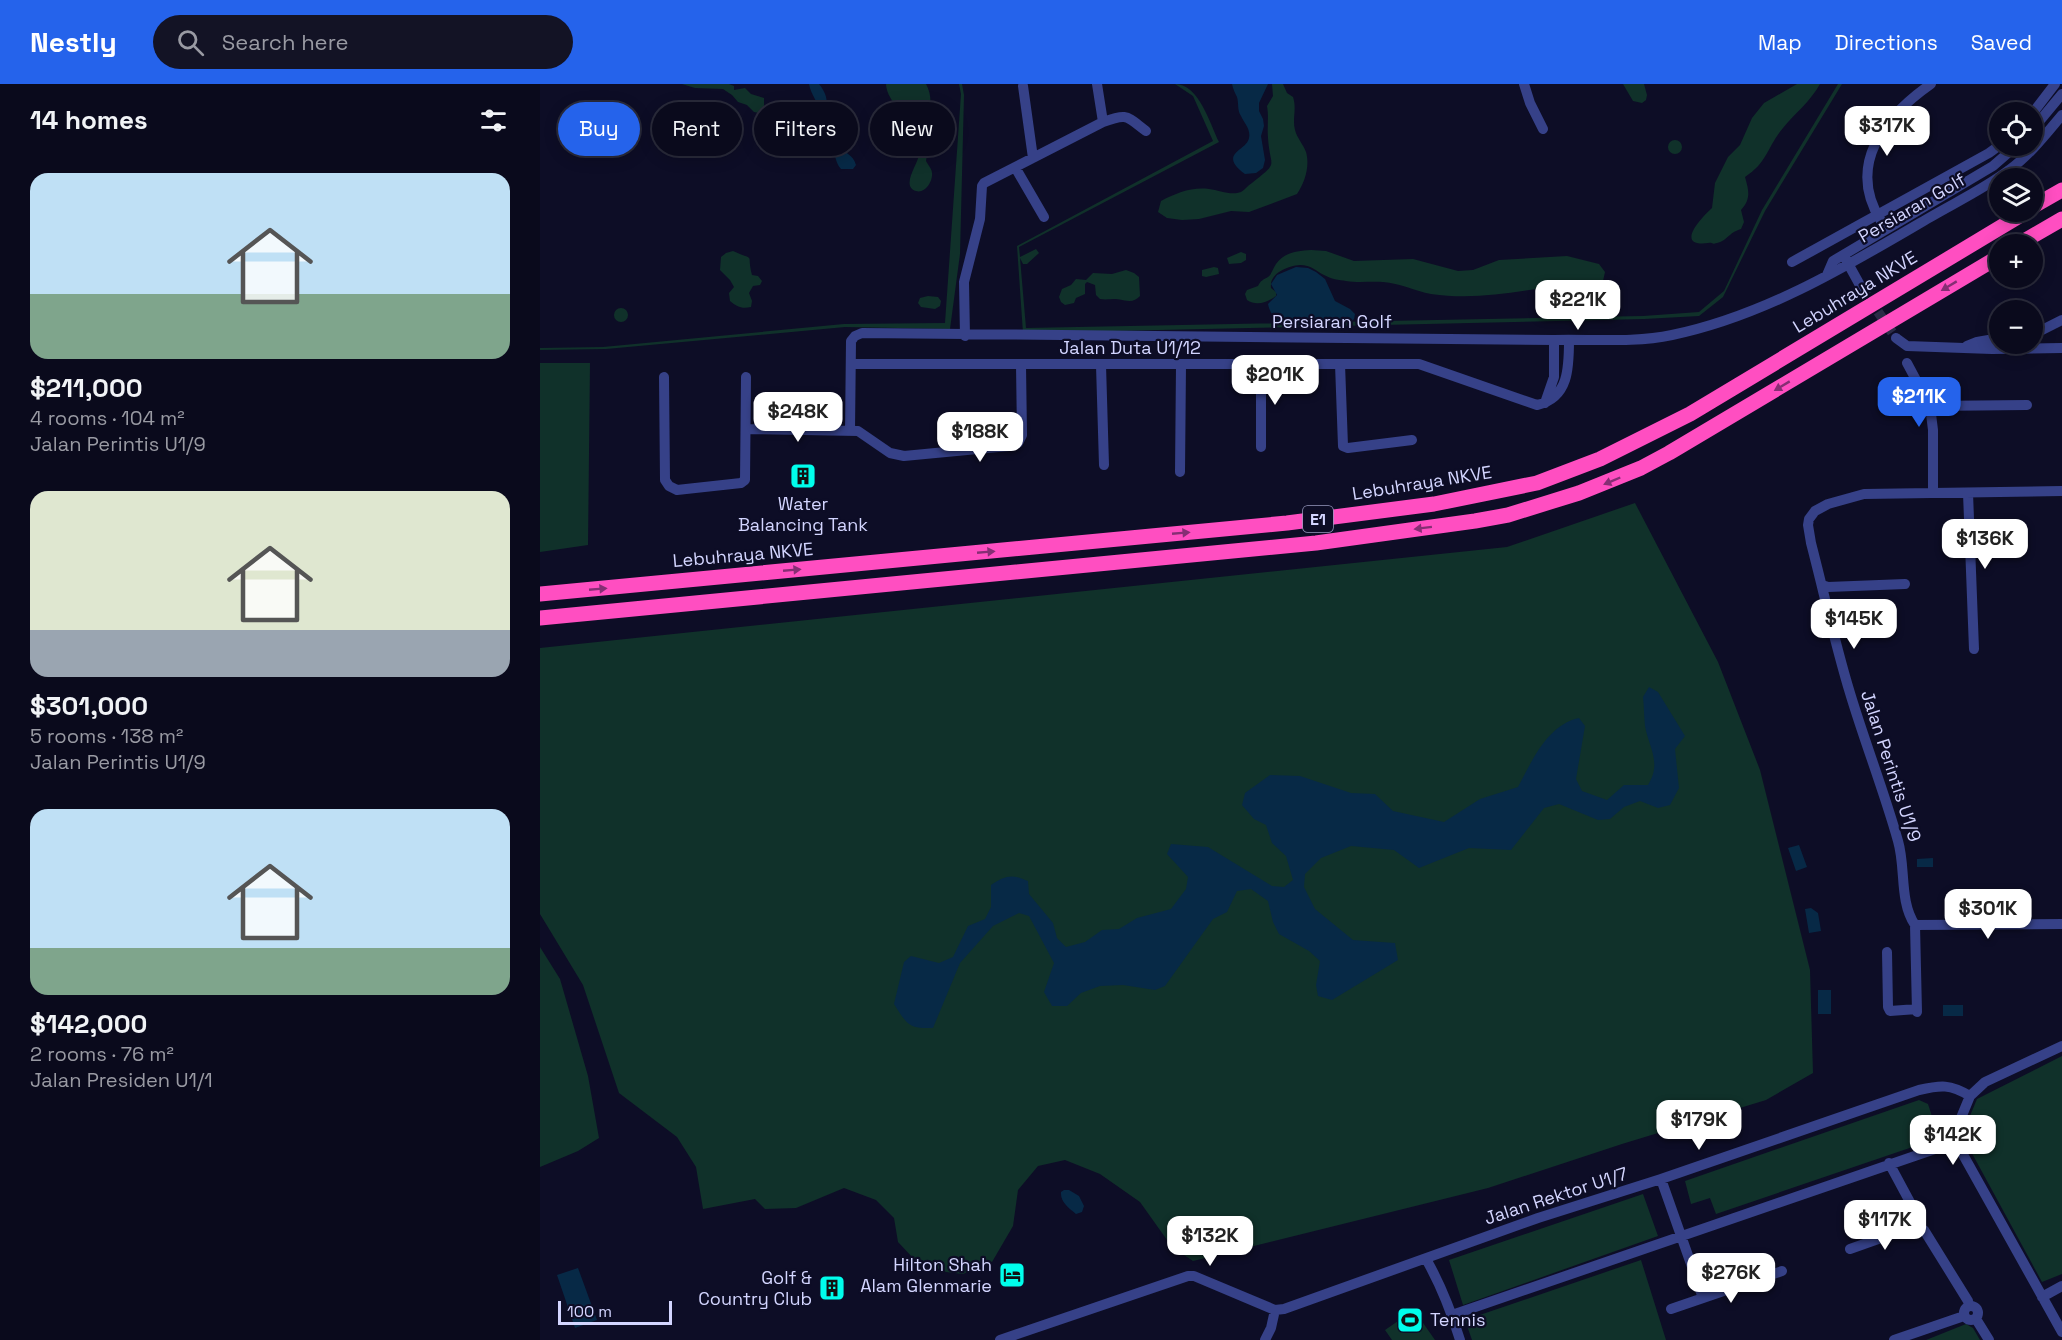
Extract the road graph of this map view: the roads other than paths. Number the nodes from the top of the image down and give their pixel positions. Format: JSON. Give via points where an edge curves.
{"nodes":[{"id":1,"x":1097,"y":84,"type":"edge"},
{"id":2,"x":1524,"y":84,"type":"edge"},
{"id":3,"x":1931,"y":84,"type":"edge"},
{"id":4,"x":2055,"y":84,"type":"edge"},
{"id":5,"x":1023,"y":86,"type":"dead end"},
{"id":6,"x":2062,"y":94,"type":"edge"},
{"id":7,"x":2041,"y":102,"type":"edge"},
{"id":8,"x":2062,"y":115,"type":"edge"},
{"id":9,"x":2043,"y":117,"type":"edge"},
{"id":10,"x":1103,"y":122,"type":"junction"},
{"id":11,"x":1543,"y":129,"type":"dead end"},
{"id":12,"x":1146,"y":131,"type":"dead end"},
{"id":13,"x":1989,"y":153,"type":"edge"},
{"id":14,"x":2004,"y":156,"type":"edge"},
{"id":15,"x":1033,"y":158,"type":"junction"},
{"id":16,"x":1015,"y":167,"type":"junction"},
{"id":17,"x":2062,"y":190,"type":"edge"},
{"id":18,"x":2043,"y":201,"type":"edge"},
{"id":19,"x":1877,"y":216,"type":"junction"},
{"id":20,"x":1044,"y":217,"type":"dead end"},
{"id":21,"x":2062,"y":219,"type":"edge"},
{"id":22,"x":2009,"y":222,"type":"edge"},
{"id":23,"x":1886,"y":229,"type":"junction"},
{"id":24,"x":2036,"y":234,"type":"edge"},
{"id":25,"x":1892,"y":239,"type":"junction"},
{"id":26,"x":1846,"y":260,"type":"junction"},
{"id":27,"x":1792,"y":262,"type":"dead end"},
{"id":28,"x":1989,"y":263,"type":"edge"},
{"id":29,"x":1861,"y":287,"type":"tunnel mouth"},
{"id":30,"x":2062,"y":320,"type":"edge"},
{"id":31,"x":2043,"y":331,"type":"edge"},
{"id":32,"x":965,"y":336,"type":"junction"},
{"id":33,"x":1896,"y":338,"type":"tunnel mouth"},
{"id":34,"x":1523,"y":339,"type":"junction"},
{"id":35,"x":1608,"y":339,"type":"junction"},
{"id":36,"x":1554,"y":340,"type":"junction"},
{"id":37,"x":1569,"y":340,"type":"junction"},
{"id":38,"x":1989,"y":340,"type":"edge"},
{"id":39,"x":1961,"y":348,"type":"junction"},
{"id":40,"x":2062,"y":348,"type":"edge"},
{"id":41,"x":1569,"y":356,"type":"junction"},
{"id":42,"x":1554,"y":358,"type":"junction"},
{"id":43,"x":1907,"y":363,"type":"dead end"},
{"id":44,"x":851,"y":364,"type":"junction"},
{"id":45,"x":1261,"y":364,"type":"junction"},
{"id":46,"x":1340,"y":364,"type":"junction"},
{"id":47,"x":1021,"y":365,"type":"junction"},
{"id":48,"x":1101,"y":365,"type":"junction"},
{"id":49,"x":1181,"y":365,"type":"junction"},
{"id":50,"x":664,"y":377,"type":"dead end"},
{"id":51,"x":746,"y":377,"type":"dead end"},
{"id":52,"x":1554,"y":377,"type":"junction"},
{"id":53,"x":1566,"y":378,"type":"junction"},
{"id":54,"x":1545,"y":403,"type":"junction"},
{"id":55,"x":2027,"y":405,"type":"dead end"},
{"id":56,"x":1930,"y":406,"type":"junction"},
{"id":57,"x":747,"y":429,"type":"junction"},
{"id":58,"x":850,"y":430,"type":"junction"},
{"id":59,"x":1412,"y":440,"type":"dead end"},
{"id":60,"x":1261,"y":447,"type":"dead end"},
{"id":61,"x":1104,"y":465,"type":"dead end"},
{"id":62,"x":1180,"y":472,"type":"dead end"},
{"id":63,"x":2062,"y":491,"type":"edge"},
{"id":64,"x":1933,"y":493,"type":"junction"},
{"id":65,"x":1968,"y":493,"type":"junction"},
{"id":66,"x":1905,"y":584,"type":"dead end"},
{"id":67,"x":1822,"y":585,"type":"junction"},
{"id":68,"x":540,"y":594,"type":"edge"},
{"id":69,"x":540,"y":618,"type":"edge"},
{"id":70,"x":1974,"y":649,"type":"dead end"},
{"id":71,"x":2062,"y":924,"type":"edge"},
{"id":72,"x":1915,"y":926,"type":"junction"},
{"id":73,"x":1887,"y":952,"type":"dead end"},
{"id":74,"x":2062,"y":1046,"type":"edge"},
{"id":75,"x":1970,"y":1096,"type":"junction"},
{"id":76,"x":1935,"y":1149,"type":"dead end"},
{"id":77,"x":1889,"y":1163,"type":"junction"},
{"id":78,"x":1661,"y":1179,"type":"junction"},
{"id":79,"x":1918,"y":1217,"type":"junction"},
{"id":80,"x":1911,"y":1227,"type":"junction"},
{"id":81,"x":1924,"y":1230,"type":"junction"},
{"id":82,"x":1682,"y":1235,"type":"junction"},
{"id":83,"x":1850,"y":1249,"type":"dead end"},
{"id":84,"x":1426,"y":1259,"type":"junction"},
{"id":85,"x":1782,"y":1271,"type":"dead end"},
{"id":86,"x":2062,"y":1287,"type":"edge"},
{"id":87,"x":2042,"y":1297,"type":"junction"},
{"id":88,"x":1703,"y":1298,"type":"junction"},
{"id":89,"x":1671,"y":1309,"type":"dead end"},
{"id":90,"x":1275,"y":1310,"type":"junction"},
{"id":91,"x":1966,"y":1311,"type":"junction"},
{"id":92,"x":1452,"y":1315,"type":"junction"},
{"id":93,"x":2062,"y":1332,"type":"edge"},
{"id":94,"x":1000,"y":1340,"type":"edge"},
{"id":95,"x":1265,"y":1340,"type":"edge"},
{"id":96,"x":1460,"y":1340,"type":"edge"},
{"id":97,"x":1894,"y":1340,"type":"edge"},
{"id":98,"x":1989,"y":1340,"type":"edge"}],
"edges":[{"from":1,"to":10,"type":"street"},
{"from":2,"to":11,"type":"street"},
{"from":3,"to":19,"type":"street","via":[[1891,117],[1869,161],[1867,188]]},
{"from":4,"to":7,"type":"street"},
{"from":5,"to":15,"type":"street"},
{"from":6,"to":9,"type":"street"},
{"from":8,"to":25,"type":"street","name":"Persiaran Golf","via":[[2010,170]]},
{"from":10,"to":12,"type":"street","via":[[1122,115]]},
{"from":10,"to":15,"type":"street"},
{"from":13,"to":19,"type":"street"},
{"from":14,"to":23,"type":"street","name":"Persiaran Golf"},
{"from":15,"to":16,"type":"street"},
{"from":16,"to":20,"type":"street"},
{"from":16,"to":32,"type":"street","via":[[982,186],[980,219],[964,282]]},
{"from":17,"to":18,"type":"highway"},
{"from":19,"to":23,"type":"street"},
{"from":19,"to":27,"type":"street"},
{"from":21,"to":24,"type":"highway"},
{"from":68,"to":22,"type":"highway","name":"Lebuhraya NKVE","number":"E1","one_way":true,"via":[[1287,523],[1434,504],[1537,483],[1600,459],[1690,414]]},
{"from":23,"to":25,"type":"street"},
{"from":23,"to":26,"type":"street","name":"Persiaran Golf"},
{"from":25,"to":26,"type":"street","name":"Persiaran Golf"},
{"from":26,"to":29,"type":"street"},
{"from":26,"to":35,"type":"street","name":"Persiaran Golf","via":[[1807,287],[1760,308],[1675,334]]},
{"from":28,"to":69,"type":"highway","number":"E1","one_way":true,"via":[[1659,458],[1579,494],[1508,515],[1316,543]]},
{"from":30,"to":31,"type":"street"},
{"from":32,"to":34,"type":"street","name":"Persiaran Golf"},
{"from":32,"to":44,"type":"street","name":"Persiaran Golf","via":[[862,333],[851,341]]},
{"from":33,"to":39,"type":"street","via":[[1907,346]]},
{"from":34,"to":36,"type":"street","name":"Persiaran Golf"},
{"from":34,"to":42,"type":"street","via":[[1539,345]]},
{"from":35,"to":37,"type":"street","name":"Persiaran Golf"},
{"from":35,"to":41,"type":"street","via":[[1582,344]]},
{"from":36,"to":37,"type":"street","name":"Persiaran Golf"},
{"from":36,"to":42,"type":"street"},
{"from":37,"to":41,"type":"street"},
{"from":38,"to":39,"type":"street"},
{"from":39,"to":40,"type":"street"},
{"from":41,"to":53,"type":"street"},
{"from":42,"to":52,"type":"street"},
{"from":43,"to":56,"type":"street"},
{"from":44,"to":47,"type":"street","name":"Jalan Duta U1/12"},
{"from":44,"to":58,"type":"street"},
{"from":45,"to":46,"type":"street","name":"Jalan Duta U1/12"},
{"from":45,"to":49,"type":"street","name":"Jalan Duta U1/12"},
{"from":45,"to":60,"type":"street"},
{"from":46,"to":54,"type":"street","name":"Jalan Duta U1/12","via":[[1419,364],[1531,404]]},
{"from":46,"to":59,"type":"street","via":[[1343,446]]},
{"from":47,"to":48,"type":"street","name":"Jalan Duta U1/12"},
{"from":47,"to":58,"type":"street","via":[[1022,435],[1018,443],[904,456],[890,453],[864,434]]},
{"from":48,"to":49,"type":"street","name":"Jalan Duta U1/12"},
{"from":48,"to":61,"type":"street"},
{"from":49,"to":62,"type":"street"},
{"from":50,"to":57,"type":"street","via":[[665,480],[669,486],[677,490],[741,483],[747,476]]},
{"from":51,"to":57,"type":"street"},
{"from":52,"to":53,"type":"street"},
{"from":52,"to":54,"type":"street"},
{"from":53,"to":54,"type":"street","via":[[1557,396]]},
{"from":55,"to":56,"type":"street"},
{"from":56,"to":64,"type":"street"},
{"from":57,"to":58,"type":"street"},
{"from":63,"to":65,"type":"street","name":"Jalan Perintis U1/9"},
{"from":64,"to":65,"type":"street","name":"Jalan Perintis U1/9"},
{"from":64,"to":67,"type":"street","name":"Jalan Perintis U1/9","via":[[1864,495],[1815,511],[1808,525]]},
{"from":65,"to":70,"type":"street"},
{"from":66,"to":67,"type":"street"},
{"from":67,"to":72,"type":"street","name":"Jalan Perintis U1/9","via":[[1850,692],[1896,832],[1909,916]]},
{"from":71,"to":72,"type":"street"},
{"from":72,"to":73,"type":"street","name":"Jalan Perintis U1/9","via":[[1917,1011],[1890,1011]]},
{"from":74,"to":75,"type":"street","via":[[1985,1082]]},
{"from":75,"to":78,"type":"street","name":"Jalan Rektor U1/7","via":[[1938,1085]]},
{"from":75,"to":87,"type":"street","via":[[1956,1130],[1961,1151]]},
{"from":76,"to":77,"type":"street"},
{"from":77,"to":79,"type":"street"},
{"from":77,"to":82,"type":"street"},
{"from":78,"to":82,"type":"street"},
{"from":78,"to":84,"type":"street","name":"Jalan Rektor U1/7"},
{"from":79,"to":80,"type":"street","via":[[1912,1220]]},
{"from":79,"to":81,"type":"street","via":[[1926,1221]]},
{"from":80,"to":81,"type":"street","via":[[1917,1232]]},
{"from":80,"to":83,"type":"street"},
{"from":81,"to":91,"type":"street","via":[[1951,1272]]},
{"from":82,"to":88,"type":"street"},
{"from":82,"to":92,"type":"street"},
{"from":84,"to":90,"type":"street","name":"Jalan Rektor U1/7"},
{"from":84,"to":92,"type":"street"},
{"from":85,"to":88,"type":"street"},
{"from":86,"to":87,"type":"street"},
{"from":87,"to":93,"type":"street"},
{"from":88,"to":89,"type":"street"},
{"from":90,"to":94,"type":"street","via":[[1188,1276]]},
{"from":90,"to":95,"type":"street"},
{"from":91,"to":97,"type":"street"},
{"from":91,"to":98,"type":"street","via":[[1977,1310],[1976,1319]]},
{"from":92,"to":96,"type":"street"}]}
